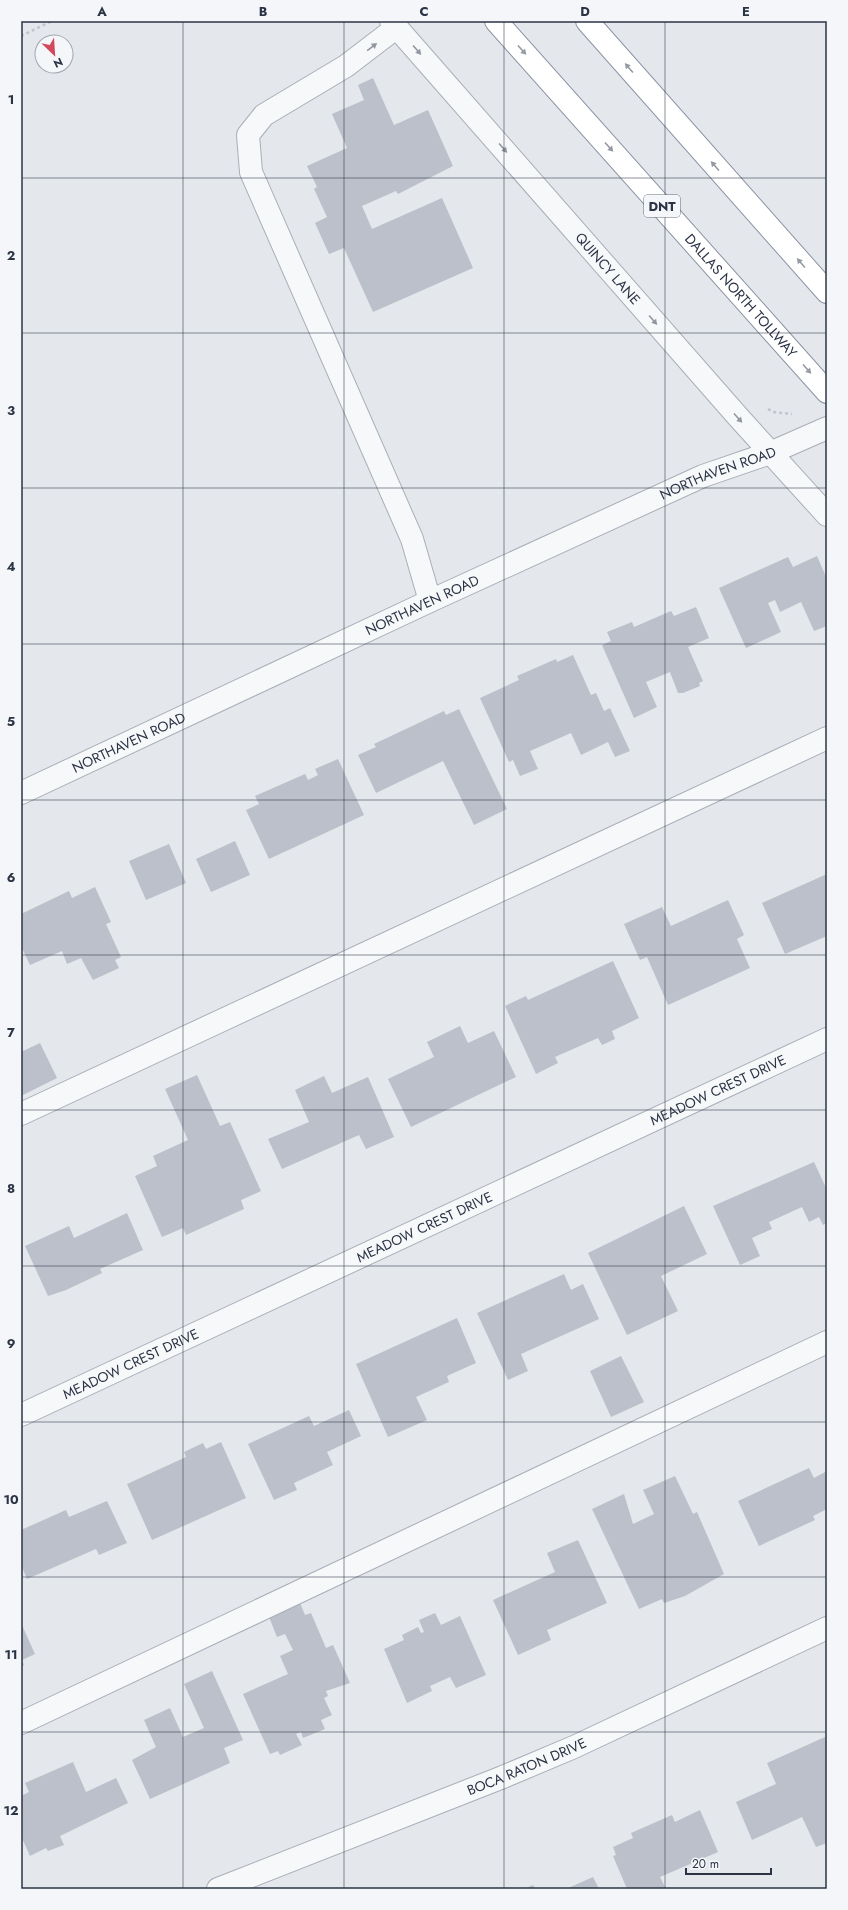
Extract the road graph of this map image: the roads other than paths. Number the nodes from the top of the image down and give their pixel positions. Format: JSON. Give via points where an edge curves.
{"nodes":[{"id":1,"x":496,"y":21,"type":"edge"},
{"id":2,"x":587,"y":21,"type":"edge"},
{"id":3,"x":394,"y":24,"type":"edge"},
{"id":4,"x":827,"y":292,"type":"edge"},
{"id":5,"x":827,"y":392,"type":"edge"},
{"id":6,"x":819,"y":431,"type":"edge"},
{"id":7,"x":770,"y":453,"type":"junction"},
{"id":8,"x":827,"y":515,"type":"edge"},
{"id":9,"x":430,"y":601,"type":"junction"},
{"id":10,"x":827,"y":738,"type":"edge"},
{"id":11,"x":21,"y":793,"type":"edge"},
{"id":12,"x":827,"y":1039,"type":"edge"},
{"id":13,"x":21,"y":1114,"type":"edge"},
{"id":14,"x":827,"y":1342,"type":"edge"},
{"id":15,"x":21,"y":1415,"type":"edge"},
{"id":16,"x":827,"y":1628,"type":"edge"},
{"id":17,"x":21,"y":1723,"type":"edge"},
{"id":18,"x":218,"y":1889,"type":"edge"}],
"edges":[{"from":1,"to":5,"type":"highway","name":"DALLAS NORTH TOLLWAY","number":"DNT","one_way":true},
{"from":4,"to":2,"type":"highway","one_way":true},
{"from":3,"to":7,"type":"street","name":"QUINCY LANE","one_way":true},
{"from":9,"to":3,"type":"street","one_way":true,"via":[[412,539],[251,172],[248,135],[264,115],[346,66]]},
{"from":6,"to":7,"type":"street","name":"NORTHAVEN ROAD"},
{"from":7,"to":8,"type":"street","name":"QUINCY LANE"},
{"from":7,"to":9,"type":"street","name":"NORTHAVEN ROAD","via":[[703,476]]},
{"from":9,"to":11,"type":"street","name":"NORTHAVEN ROAD"},
{"from":10,"to":13,"type":"street"},
{"from":12,"to":15,"type":"street","name":"MEADOW CREST DRIVE"},
{"from":14,"to":17,"type":"street"},
{"from":16,"to":18,"type":"street","name":"BOCA RATON DRIVE","via":[[531,1765]]}]}
